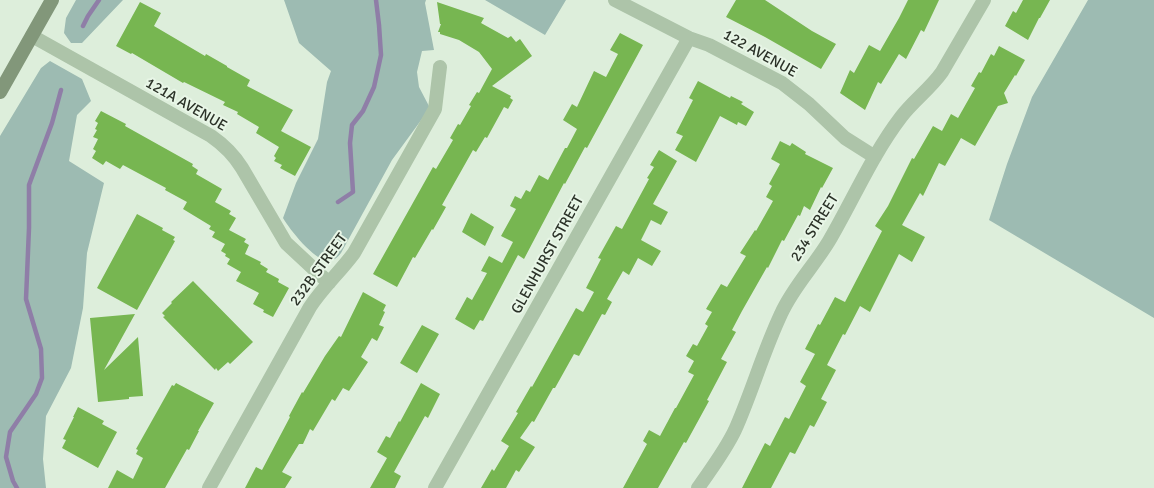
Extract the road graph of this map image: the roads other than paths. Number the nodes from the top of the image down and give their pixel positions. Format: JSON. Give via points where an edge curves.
{"nodes":[{"id":1,"x":52,"y":0,"type":"edge"},
{"id":2,"x":615,"y":0,"type":"edge"},
{"id":3,"x":984,"y":0,"type":"edge"},
{"id":4,"x":32,"y":36,"type":"junction"},
{"id":5,"x":689,"y":38,"type":"junction"},
{"id":6,"x":440,"y":67,"type":"dead end"},
{"id":7,"x":0,"y":92,"type":"edge"},
{"id":8,"x":876,"y":157,"type":"junction"},
{"id":9,"x":329,"y":283,"type":"junction"},
{"id":10,"x":209,"y":488,"type":"edge"},
{"id":11,"x":435,"y":488,"type":"edge"},
{"id":12,"x":698,"y":488,"type":"edge"}],
"edges":[{"from":1,"to":4,"type":"main road"},
{"from":2,"to":5,"type":"street","name":"122 AVENUE"},
{"from":3,"to":8,"type":"street","name":"234 STREET","via":[[942,72],[900,118]]},
{"from":4,"to":7,"type":"main road"},
{"from":4,"to":9,"type":"street","name":"121A AVENUE","via":[[224,145],[242,168],[286,243]]},
{"from":5,"to":8,"type":"street","name":"122 AVENUE","via":[[709,45],[782,84],[845,138]]},
{"from":5,"to":11,"type":"street","name":"GLENHURST STREET"},
{"from":6,"to":9,"type":"street","name":"232B STREET","via":[[435,108],[354,252]]},
{"from":8,"to":12,"type":"street","name":"234 STREET","via":[[827,244],[784,307],[735,430]]},
{"from":9,"to":10,"type":"street","name":"232B STREET","via":[[310,307]]}]}
